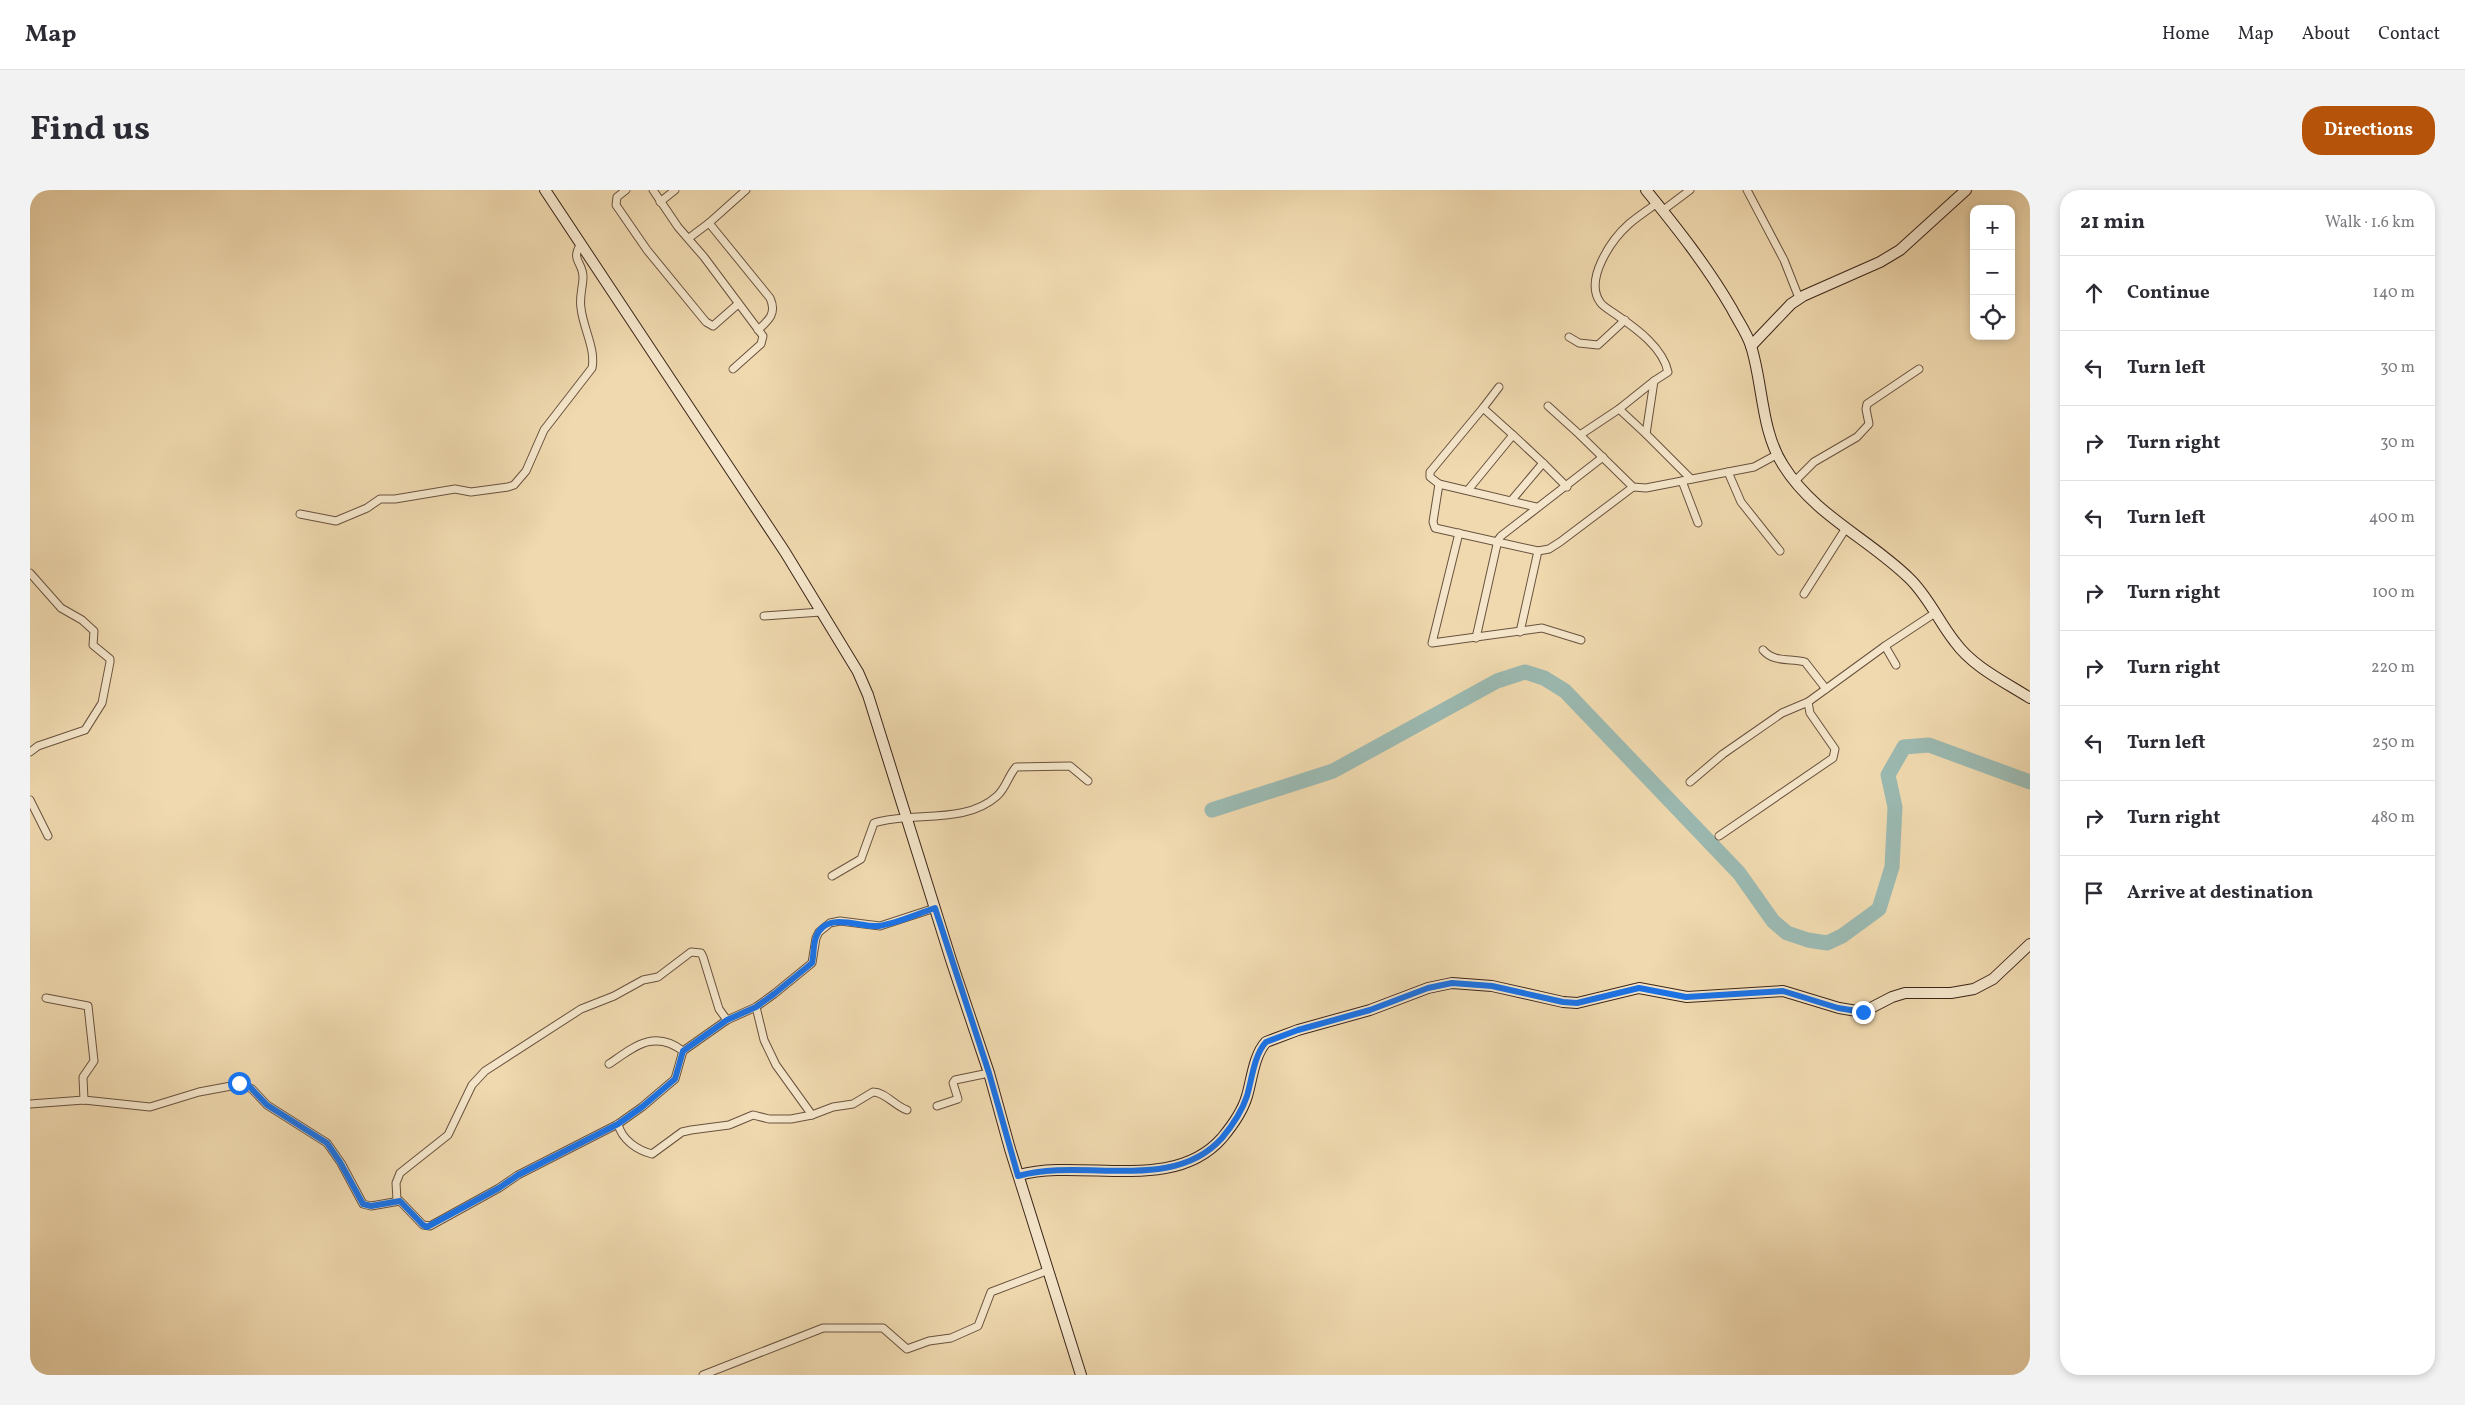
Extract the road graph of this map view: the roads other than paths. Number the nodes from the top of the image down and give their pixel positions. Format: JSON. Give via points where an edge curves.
{"nodes":[{"id":1,"x":626,"y":190,"type":"edge"},
{"id":2,"x":654,"y":190,"type":"edge"},
{"id":3,"x":675,"y":190,"type":"edge"},
{"id":4,"x":746,"y":190,"type":"edge"},
{"id":5,"x":1646,"y":190,"type":"edge"},
{"id":6,"x":1690,"y":190,"type":"edge"},
{"id":7,"x":1747,"y":190,"type":"edge"},
{"id":8,"x":1966,"y":190,"type":"edge"},
{"id":9,"x":547,"y":191,"type":"edge"},
{"id":10,"x":660,"y":202,"type":"junction"},
{"id":11,"x":1660,"y":207,"type":"junction"},
{"id":12,"x":709,"y":224,"type":"junction"},
{"id":13,"x":689,"y":238,"type":"junction"},
{"id":14,"x":581,"y":244,"type":"junction"},
{"id":15,"x":1799,"y":298,"type":"junction"},
{"id":16,"x":738,"y":304,"type":"junction"},
{"id":17,"x":1625,"y":320,"type":"junction"},
{"id":18,"x":761,"y":328,"type":"junction"},
{"id":19,"x":1569,"y":337,"type":"dead end"},
{"id":20,"x":1751,"y":346,"type":"junction"},
{"id":21,"x":733,"y":369,"type":"dead end"},
{"id":22,"x":1919,"y":369,"type":"dead end"},
{"id":23,"x":1654,"y":381,"type":"junction"},
{"id":24,"x":1499,"y":387,"type":"dead end"},
{"id":25,"x":1548,"y":406,"type":"dead end"},
{"id":26,"x":1483,"y":408,"type":"junction"},
{"id":27,"x":1619,"y":409,"type":"junction"},
{"id":28,"x":1646,"y":434,"type":"junction"},
{"id":29,"x":1513,"y":435,"type":"junction"},
{"id":30,"x":1580,"y":435,"type":"junction"},
{"id":31,"x":1778,"y":454,"type":"junction"},
{"id":32,"x":1603,"y":456,"type":"junction"},
{"id":33,"x":1544,"y":463,"type":"junction"},
{"id":34,"x":1728,"y":472,"type":"junction"},
{"id":35,"x":1691,"y":479,"type":"junction"},
{"id":36,"x":1682,"y":481,"type":"junction"},
{"id":37,"x":1795,"y":481,"type":"junction"},
{"id":38,"x":1440,"y":484,"type":"junction"},
{"id":39,"x":1567,"y":486,"type":"junction"},
{"id":40,"x":1633,"y":487,"type":"junction"},
{"id":41,"x":1468,"y":490,"type":"junction"},
{"id":42,"x":1511,"y":502,"type":"junction"},
{"id":43,"x":1536,"y":507,"type":"junction"},
{"id":44,"x":300,"y":514,"type":"dead end"},
{"id":45,"x":1698,"y":523,"type":"dead end"},
{"id":46,"x":1846,"y":528,"type":"junction"},
{"id":47,"x":1459,"y":533,"type":"junction"},
{"id":48,"x":1498,"y":540,"type":"junction"},
{"id":49,"x":1538,"y":551,"type":"junction"},
{"id":50,"x":1780,"y":551,"type":"dead end"},
{"id":51,"x":30,"y":573,"type":"edge"},
{"id":52,"x":1804,"y":594,"type":"dead end"},
{"id":53,"x":821,"y":612,"type":"junction"},
{"id":54,"x":1935,"y":612,"type":"junction"},
{"id":55,"x":764,"y":616,"type":"dead end"},
{"id":56,"x":1520,"y":632,"type":"junction"},
{"id":57,"x":1476,"y":638,"type":"junction"},
{"id":58,"x":1581,"y":640,"type":"dead end"},
{"id":59,"x":1885,"y":646,"type":"junction"},
{"id":60,"x":1763,"y":650,"type":"dead end"},
{"id":61,"x":1896,"y":665,"type":"dead end"},
{"id":62,"x":1826,"y":689,"type":"junction"},
{"id":63,"x":2030,"y":698,"type":"edge"},
{"id":64,"x":1808,"y":702,"type":"junction"},
{"id":65,"x":30,"y":752,"type":"edge"},
{"id":66,"x":1088,"y":781,"type":"dead end"},
{"id":67,"x":1690,"y":782,"type":"dead end"},
{"id":68,"x":30,"y":800,"type":"edge"},
{"id":69,"x":906,"y":819,"type":"junction"},
{"id":70,"x":48,"y":836,"type":"dead end"},
{"id":71,"x":1719,"y":836,"type":"dead end"},
{"id":72,"x":832,"y":876,"type":"dead end"},
{"id":73,"x":935,"y":908,"type":"junction"},
{"id":74,"x":2030,"y":944,"type":"edge"},
{"id":75,"x":46,"y":998,"type":"dead end"},
{"id":76,"x":756,"y":1007,"type":"junction"},
{"id":77,"x":727,"y":1020,"type":"junction"},
{"id":78,"x":683,"y":1051,"type":"junction"},
{"id":79,"x":608,"y":1064,"type":"dead end"},
{"id":80,"x":989,"y":1073,"type":"junction"},
{"id":81,"x":84,"y":1100,"type":"junction"},
{"id":82,"x":30,"y":1104,"type":"edge"},
{"id":83,"x":937,"y":1106,"type":"dead end"},
{"id":84,"x":907,"y":1110,"type":"dead end"},
{"id":85,"x":812,"y":1115,"type":"junction"},
{"id":86,"x":618,"y":1124,"type":"junction"},
{"id":87,"x":1018,"y":1176,"type":"junction"},
{"id":88,"x":397,"y":1200,"type":"junction"},
{"id":89,"x":1049,"y":1270,"type":"junction"},
{"id":90,"x":703,"y":1375,"type":"edge"},
{"id":91,"x":1081,"y":1375,"type":"edge"}],
"edges":[{"from":1,"to":16,"type":"street","via":[[617,197],[616,205],[647,250],[706,322],[713,326]]},
{"from":2,"to":10,"type":"street"},
{"from":3,"to":10,"type":"street"},
{"from":4,"to":12,"type":"street"},
{"from":5,"to":11,"type":"street"},
{"from":6,"to":11,"type":"street"},
{"from":7,"to":15,"type":"street","via":[[1784,260]]},
{"from":8,"to":15,"type":"street","via":[[1900,250]]},
{"from":9,"to":14,"type":"street"},
{"from":10,"to":13,"type":"street"},
{"from":11,"to":17,"type":"street","via":[[1628,225],[1605,254],[1597,276],[1595,290],[1600,303]]},
{"from":11,"to":20,"type":"street","via":[[1687,239]]},
{"from":12,"to":13,"type":"street"},
{"from":12,"to":18,"type":"street","via":[[770,298],[773,312]]},
{"from":13,"to":16,"type":"street"},
{"from":14,"to":44,"type":"street","via":[[576,260],[583,276],[580,305],[594,358],[592,368],[544,430],[520,479],[499,489],[469,492],[455,489],[380,499],[336,522]]},
{"from":14,"to":53,"type":"street","via":[[785,552]]},
{"from":15,"to":20,"type":"street"},
{"from":16,"to":18,"type":"street"},
{"from":17,"to":19,"type":"street","via":[[1598,345],[1579,343]]},
{"from":17,"to":23,"type":"street","via":[[1660,352],[1666,363],[1668,372]]},
{"from":18,"to":21,"type":"street","via":[[761,344]]},
{"from":20,"to":31,"type":"street"},
{"from":22,"to":37,"type":"street","via":[[1867,404],[1869,424],[1857,437],[1822,456]]},
{"from":23,"to":27,"type":"street"},
{"from":23,"to":28,"type":"street"},
{"from":24,"to":26,"type":"street"},
{"from":25,"to":30,"type":"street"},
{"from":26,"to":29,"type":"street"},
{"from":26,"to":38,"type":"street","via":[[1430,472],[1430,477]]},
{"from":27,"to":28,"type":"street"},
{"from":27,"to":30,"type":"street"},
{"from":28,"to":35,"type":"street"},
{"from":29,"to":33,"type":"street"},
{"from":29,"to":41,"type":"street"},
{"from":30,"to":32,"type":"street"},
{"from":31,"to":34,"type":"street","via":[[1754,468]]},
{"from":31,"to":37,"type":"street"},
{"from":32,"to":39,"type":"street"},
{"from":32,"to":40,"type":"street"},
{"from":33,"to":39,"type":"street"},
{"from":33,"to":42,"type":"street"},
{"from":34,"to":35,"type":"street"},
{"from":34,"to":50,"type":"street","via":[[1741,502]]},
{"from":35,"to":36,"type":"street"},
{"from":36,"to":40,"type":"street","via":[[1646,488]]},
{"from":36,"to":45,"type":"street"},
{"from":37,"to":46,"type":"street","via":[[1810,500]]},
{"from":38,"to":41,"type":"street"},
{"from":38,"to":47,"type":"street","via":[[1433,525]]},
{"from":39,"to":43,"type":"street"},
{"from":40,"to":49,"type":"street","via":[[1560,542]]},
{"from":41,"to":42,"type":"street"},
{"from":42,"to":43,"type":"street"},
{"from":43,"to":48,"type":"street"},
{"from":46,"to":52,"type":"street"},
{"from":46,"to":54,"type":"street","via":[[1910,579]]},
{"from":47,"to":48,"type":"street"},
{"from":47,"to":57,"type":"street","via":[[1432,643]]},
{"from":48,"to":49,"type":"street"},
{"from":48,"to":57,"type":"street"},
{"from":49,"to":56,"type":"street"},
{"from":51,"to":65,"type":"street","via":[[60,608],[94,631],[93,645],[110,658],[110,662],[102,703],[85,730],[38,746]]},
{"from":53,"to":55,"type":"street"},
{"from":53,"to":69,"type":"street","via":[[858,672],[868,695]]},
{"from":54,"to":59,"type":"street"},
{"from":54,"to":63,"type":"street","via":[[1973,661]]},
{"from":56,"to":57,"type":"street"},
{"from":56,"to":58,"type":"street","via":[[1542,628]]},
{"from":59,"to":61,"type":"street"},
{"from":59,"to":62,"type":"street"},
{"from":60,"to":62,"type":"street","via":[[1779,659],[1805,662]]},
{"from":62,"to":64,"type":"street"},
{"from":64,"to":67,"type":"street","via":[[1782,713]]},
{"from":64,"to":71,"type":"street","via":[[1810,713],[1834,749],[1833,758]]},
{"from":66,"to":69,"type":"street","via":[[1070,766],[1016,767],[998,796],[984,806]]},
{"from":68,"to":70,"type":"street"},
{"from":69,"to":72,"type":"street","via":[[874,823],[861,859]]},
{"from":69,"to":73,"type":"street"},
{"from":73,"to":76,"type":"street","via":[[880,926],[840,921],[830,923],[816,938],[812,963]]},
{"from":73,"to":80,"type":"street"},
{"from":74,"to":87,"type":"street","via":[[1993,979],[1974,989],[1951,993],[1905,993],[1863,1012],[1783,991],[1686,997],[1639,988],[1577,1003],[1492,986],[1442,984],[1266,1042],[1255,1065],[1246,1100],[1232,1126],[1215,1146],[1196,1158],[1178,1166],[1154,1170],[1053,1169]]},
{"from":75,"to":81,"type":"street","via":[[88,1006],[94,1061],[83,1077]]},
{"from":76,"to":77,"type":"street"},
{"from":76,"to":85,"type":"street","via":[[764,1040],[776,1065]]},
{"from":77,"to":78,"type":"street"},
{"from":77,"to":88,"type":"street","via":[[720,1009],[703,957],[696,952],[691,952],[658,976],[581,1009],[485,1071],[472,1085],[448,1135],[400,1173],[396,1183]]},
{"from":78,"to":79,"type":"street","via":[[665,1041],[653,1041],[640,1044]]},
{"from":78,"to":86,"type":"street","via":[[675,1079]]},
{"from":80,"to":83,"type":"street","via":[[955,1080],[953,1084],[958,1099]]},
{"from":80,"to":87,"type":"street"},
{"from":81,"to":82,"type":"street"},
{"from":81,"to":88,"type":"street","via":[[150,1107],[198,1092],[234,1084],[246,1085],[267,1105],[327,1143],[363,1204],[371,1206]]},
{"from":84,"to":85,"type":"street","via":[[873,1092],[853,1104]]},
{"from":85,"to":86,"type":"street","via":[[792,1119],[753,1116],[729,1125],[682,1132],[652,1154],[626,1140]]},
{"from":86,"to":88,"type":"street","via":[[518,1175],[430,1226],[423,1225],[404,1202]]},
{"from":87,"to":89,"type":"street"},
{"from":89,"to":90,"type":"street","via":[[991,1292],[978,1326],[951,1338],[907,1349],[884,1328],[823,1328]]},
{"from":89,"to":91,"type":"street"}]}
